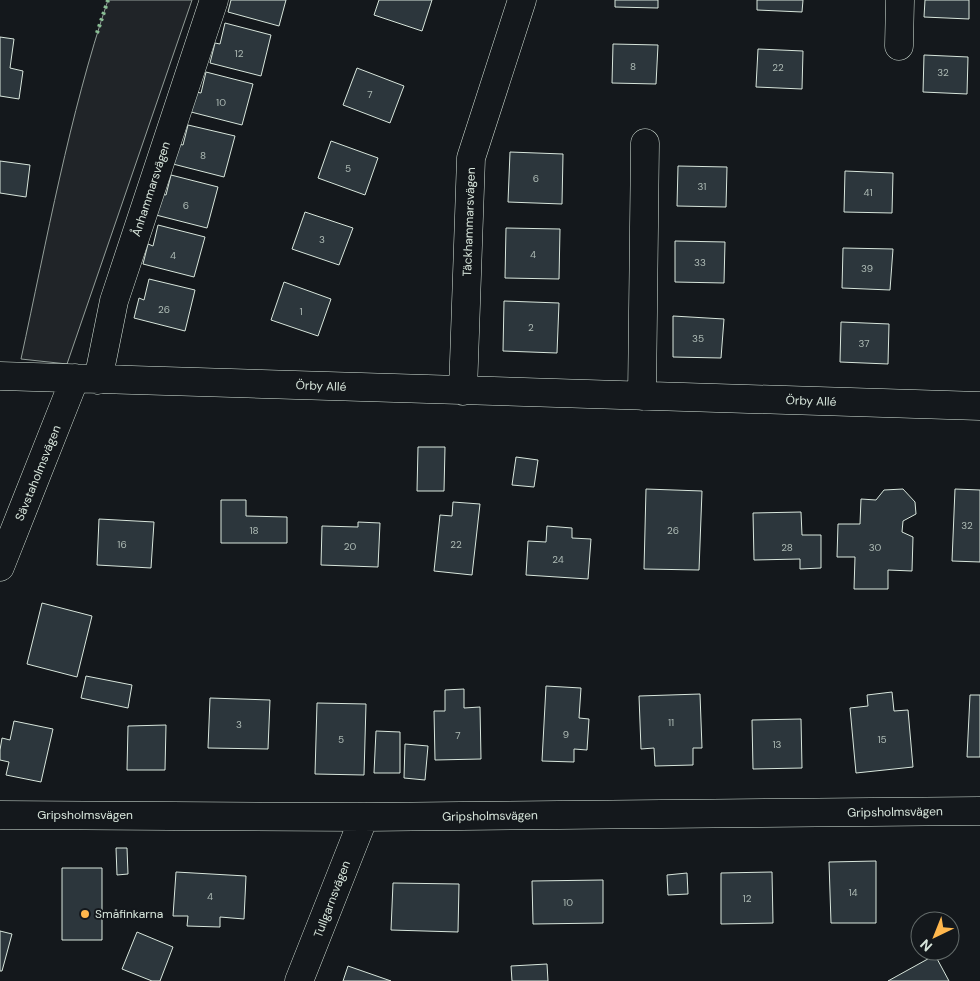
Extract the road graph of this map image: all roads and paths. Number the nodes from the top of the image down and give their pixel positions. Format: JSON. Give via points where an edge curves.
{"nodes":[{"id":1,"x":214,"y":0,"type":"edge"},
{"id":2,"x":522,"y":0,"type":"edge"},
{"id":3,"x":900,"y":0,"type":"edge"},
{"id":4,"x":899,"y":46,"type":"dead end"},
{"id":5,"x":645,"y":143,"type":"dead end"},
{"id":6,"x":0,"y":376,"type":"edge"},
{"id":7,"x":86,"y":379,"type":"junction"},
{"id":8,"x":463,"y":391,"type":"junction"},
{"id":9,"x":642,"y":396,"type":"junction"},
{"id":10,"x":980,"y":406,"type":"edge"},
{"id":11,"x":0,"y":567,"type":"edge"},
{"id":12,"x":980,"y":811,"type":"edge"},
{"id":13,"x":0,"y":815,"type":"edge"},
{"id":14,"x":364,"y":817,"type":"junction"},
{"id":15,"x":299,"y":981,"type":"edge"}],
"edges":[{"from":1,"to":7,"type":"street","name":"Ånhammarsvägen"},
{"from":2,"to":8,"type":"street","name":"Täckhammarsvägen","via":[[472,158]]},
{"from":3,"to":4,"type":"street"},
{"from":5,"to":9,"type":"street"},
{"from":6,"to":7,"type":"street","name":"Örby Allé"},
{"from":7,"to":8,"type":"street","name":"Örby Allé"},
{"from":7,"to":11,"type":"street","name":"Sävstaholmsvägen"},
{"from":8,"to":9,"type":"street","name":"Örby Allé"},
{"from":9,"to":10,"type":"street","name":"Örby Allé"},
{"from":12,"to":14,"type":"street","name":"Gripsholmsvägen"},
{"from":13,"to":14,"type":"street","name":"Gripsholmsvägen"},
{"from":14,"to":15,"type":"street","name":"Tullgarnsvägen"}]}
